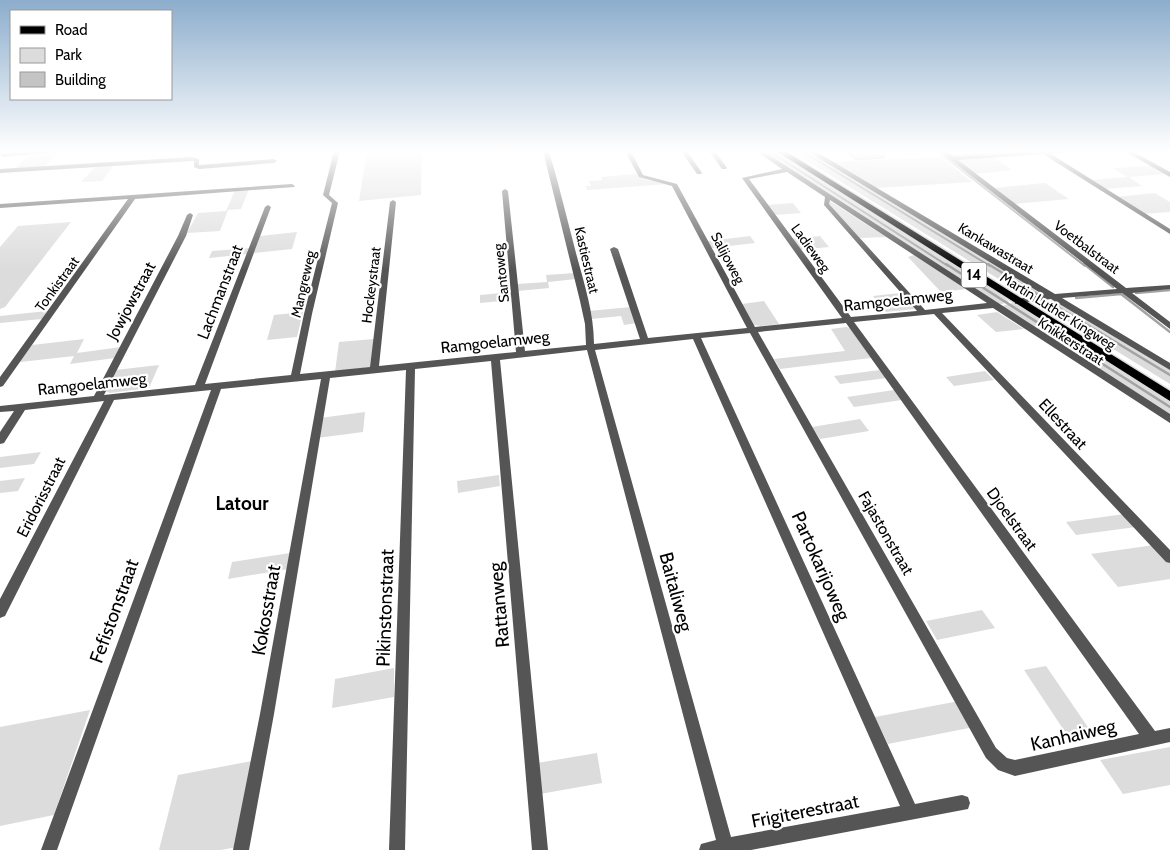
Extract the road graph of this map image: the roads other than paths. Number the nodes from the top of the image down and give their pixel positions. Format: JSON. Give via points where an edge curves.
{"nodes":[{"id":1,"x":225,"y":191,"type":"edge"},
{"id":2,"x":327,"y":191,"type":"edge"},
{"id":3,"x":505,"y":191,"type":"dead end"},
{"id":4,"x":558,"y":191,"type":"edge"},
{"id":5,"x":678,"y":191,"type":"edge"},
{"id":6,"x":754,"y":191,"type":"edge"},
{"id":7,"x":818,"y":191,"type":"edge"},
{"id":8,"x":844,"y":191,"type":"edge"},
{"id":9,"x":850,"y":191,"type":"edge"},
{"id":10,"x":877,"y":191,"type":"edge"},
{"id":11,"x":993,"y":191,"type":"edge"},
{"id":12,"x":1104,"y":191,"type":"edge"},
{"id":13,"x":133,"y":197,"type":"junction"},
{"id":14,"x":828,"y":197,"type":"junction"},
{"id":15,"x":393,"y":202,"type":"dead end"},
{"id":16,"x":0,"y":206,"type":"edge"},
{"id":17,"x":268,"y":207,"type":"dead end"},
{"id":18,"x":190,"y":215,"type":"dead end"},
{"id":19,"x":1170,"y":232,"type":"edge"},
{"id":20,"x":614,"y":249,"type":"dead end"},
{"id":21,"x":1170,"y":286,"type":"edge"},
{"id":22,"x":1124,"y":291,"type":"junction"},
{"id":23,"x":1055,"y":297,"type":"junction"},
{"id":24,"x":1023,"y":301,"type":"junction"},
{"id":25,"x":994,"y":305,"type":"junction"},
{"id":26,"x":936,"y":311,"type":"junction"},
{"id":27,"x":923,"y":312,"type":"junction"},
{"id":28,"x":848,"y":320,"type":"junction"},
{"id":29,"x":1170,"y":326,"type":"edge"},
{"id":30,"x":752,"y":330,"type":"junction"},
{"id":31,"x":696,"y":336,"type":"junction"},
{"id":32,"x":645,"y":341,"type":"junction"},
{"id":33,"x":590,"y":347,"type":"junction"},
{"id":34,"x":521,"y":354,"type":"junction"},
{"id":35,"x":495,"y":357,"type":"junction"},
{"id":36,"x":411,"y":366,"type":"junction"},
{"id":37,"x":1170,"y":366,"type":"edge"},
{"id":38,"x":374,"y":370,"type":"junction"},
{"id":39,"x":326,"y":375,"type":"junction"},
{"id":40,"x":295,"y":378,"type":"junction"},
{"id":41,"x":0,"y":384,"type":"edge"},
{"id":42,"x":217,"y":386,"type":"junction"},
{"id":43,"x":199,"y":388,"type":"junction"},
{"id":44,"x":1170,"y":388,"type":"edge"},
{"id":45,"x":111,"y":397,"type":"junction"},
{"id":46,"x":1170,"y":397,"type":"edge"},
{"id":47,"x":97,"y":399,"type":"junction"},
{"id":48,"x":22,"y":406,"type":"junction"},
{"id":49,"x":0,"y":409,"type":"edge"},
{"id":50,"x":1170,"y":419,"type":"edge"},
{"id":51,"x":0,"y":440,"type":"edge"},
{"id":52,"x":1170,"y":558,"type":"edge"},
{"id":53,"x":0,"y":612,"type":"edge"},
{"id":54,"x":1170,"y":735,"type":"edge"},
{"id":55,"x":1151,"y":738,"type":"junction"},
{"id":56,"x":991,"y":752,"type":"joint"},
{"id":57,"x":962,"y":803,"type":"dead end"},
{"id":58,"x":911,"y":812,"type":"junction"},
{"id":59,"x":726,"y":847,"type":"junction"},
{"id":60,"x":49,"y":850,"type":"edge"},
{"id":61,"x":241,"y":850,"type":"edge"},
{"id":62,"x":397,"y":850,"type":"edge"},
{"id":63,"x":540,"y":850,"type":"edge"},
{"id":64,"x":707,"y":850,"type":"edge"}],
"edges":[{"from":1,"to":13,"type":"street"},
{"from":2,"to":40,"type":"street","name":"Mangreweg","via":[[326,195],[335,203]]},
{"from":3,"to":34,"type":"street","name":"Santoweg"},
{"from":4,"to":33,"type":"street","name":"Kastiestraat","via":[[579,277]]},
{"from":5,"to":30,"type":"street","name":"Salijoweg"},
{"from":6,"to":28,"type":"street","name":"Ladieweg"},
{"from":7,"to":14,"type":"street","name":"Knikkerstraat"},
{"from":8,"to":24,"type":"main road","name":"Martin Luther Kingweg","number":"14"},
{"from":9,"to":24,"type":"main road","name":"Martin Luther Kingweg","number":"14"},
{"from":10,"to":23,"type":"street","name":"Kankawastraat"},
{"from":11,"to":22,"type":"street","name":"Voetbalstraat"},
{"from":12,"to":19,"type":"street"},
{"from":13,"to":16,"type":"street"},
{"from":13,"to":41,"type":"street","name":"Tonkistraat"},
{"from":14,"to":25,"type":"street","name":"Knikkerstraat"},
{"from":14,"to":27,"type":"street","via":[[826,204]]},
{"from":15,"to":38,"type":"street","name":"Hockeystraat"},
{"from":17,"to":43,"type":"street","name":"Lachmanstraat"},
{"from":18,"to":47,"type":"street","name":"Jowjowstraat"},
{"from":20,"to":32,"type":"street"},
{"from":21,"to":22,"type":"street"},
{"from":22,"to":23,"type":"street"},
{"from":22,"to":29,"type":"street","name":"Voetbalstraat"},
{"from":23,"to":24,"type":"street"},
{"from":23,"to":37,"type":"street","name":"Kankawastraat"},
{"from":24,"to":44,"type":"main road","name":"Martin Luther Kingweg","number":"14"},
{"from":24,"to":46,"type":"main road","name":"Martin Luther Kingweg","number":"14"},
{"from":25,"to":26,"type":"street","name":"Ramgoelamweg"},
{"from":25,"to":50,"type":"street","name":"Knikkerstraat"},
{"from":26,"to":27,"type":"street","name":"Ramgoelamweg"},
{"from":26,"to":52,"type":"street","name":"Ellestraat"},
{"from":27,"to":28,"type":"street","name":"Ramgoelamweg"},
{"from":28,"to":30,"type":"street","name":"Ramgoelamweg"},
{"from":28,"to":55,"type":"street","name":"Djoelstraat"},
{"from":30,"to":31,"type":"street","name":"Ramgoelamweg"},
{"from":30,"to":56,"type":"street","name":"Fajastonstraat"},
{"from":31,"to":32,"type":"street","name":"Ramgoelamweg"},
{"from":31,"to":58,"type":"street","name":"Partokarijoweg"},
{"from":32,"to":33,"type":"street","name":"Ramgoelamweg"},
{"from":33,"to":34,"type":"street","name":"Ramgoelamweg"},
{"from":33,"to":59,"type":"street","name":"Baitaliweg"},
{"from":34,"to":35,"type":"street","name":"Ramgoelamweg"},
{"from":35,"to":36,"type":"street","name":"Ramgoelamweg"},
{"from":35,"to":63,"type":"street","name":"Rattanweg"},
{"from":36,"to":38,"type":"street","name":"Ramgoelamweg"},
{"from":36,"to":62,"type":"street","name":"Pikinstonstraat"},
{"from":38,"to":39,"type":"street","name":"Ramgoelamweg"},
{"from":39,"to":40,"type":"street","name":"Ramgoelamweg"},
{"from":39,"to":61,"type":"street","name":"Kokosstraat"},
{"from":40,"to":42,"type":"street","name":"Ramgoelamweg"},
{"from":42,"to":43,"type":"street","name":"Ramgoelamweg"},
{"from":42,"to":60,"type":"street","name":"Fefistonstraat"},
{"from":43,"to":45,"type":"street","name":"Ramgoelamweg"},
{"from":45,"to":47,"type":"street","name":"Ramgoelamweg"},
{"from":45,"to":53,"type":"street","name":"Eridorisstraat"},
{"from":47,"to":48,"type":"street","name":"Ramgoelamweg"},
{"from":48,"to":49,"type":"street","name":"Ramgoelamweg"},
{"from":48,"to":51,"type":"street"},
{"from":54,"to":55,"type":"street","name":"Kanhaiweg"},
{"from":55,"to":56,"type":"street","name":"Kanhaiweg","via":[[1015,768],[1002,765]]},
{"from":57,"to":58,"type":"street","name":"Frigiterestraat"},
{"from":58,"to":59,"type":"street","name":"Frigiterestraat"},
{"from":59,"to":64,"type":"street","name":"Frigiterestraat"}]}
